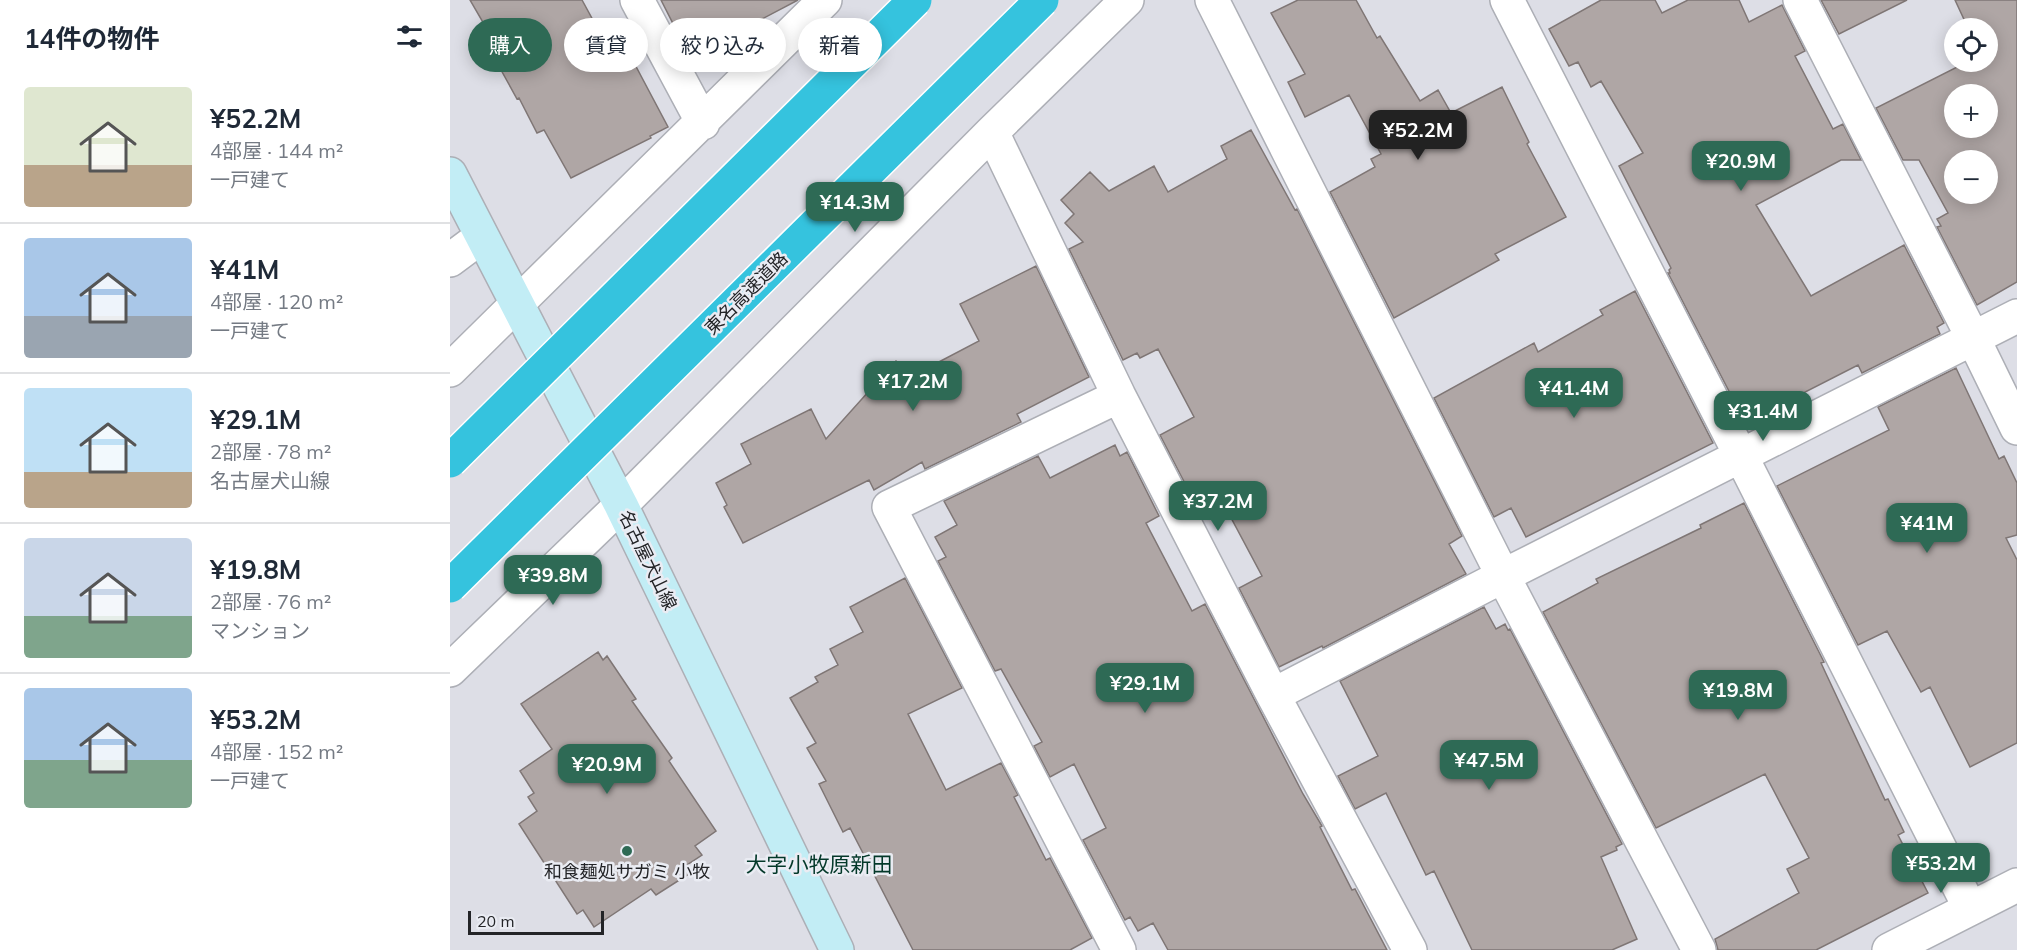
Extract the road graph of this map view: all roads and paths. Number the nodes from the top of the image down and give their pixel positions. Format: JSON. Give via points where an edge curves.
{"nodes":[{"id":1,"x":637,"y":0,"type":"edge"},
{"id":2,"x":825,"y":0,"type":"edge"},
{"id":3,"x":915,"y":0,"type":"edge"},
{"id":4,"x":1041,"y":0,"type":"edge"},
{"id":5,"x":1127,"y":0,"type":"edge"},
{"id":6,"x":1212,"y":0,"type":"edge"},
{"id":7,"x":1507,"y":0,"type":"edge"},
{"id":8,"x":1800,"y":0,"type":"edge"},
{"id":9,"x":703,"y":123,"type":"junction"},
{"id":10,"x":992,"y":132,"type":"junction"},
{"id":11,"x":450,"y":174,"type":"edge"},
{"id":12,"x":481,"y":237,"type":"junction"},
{"id":13,"x":450,"y":261,"type":"edge"},
{"id":14,"x":517,"y":304,"type":"junction"},
{"id":15,"x":2017,"y":316,"type":"edge"},
{"id":16,"x":1973,"y":338,"type":"junction"},
{"id":17,"x":450,"y":370,"type":"edge"},
{"id":18,"x":1119,"y":396,"type":"junction"},
{"id":19,"x":2017,"y":428,"type":"edge"},
{"id":20,"x":1741,"y":456,"type":"junction"},
{"id":21,"x":450,"y":461,"type":"edge"},
{"id":22,"x":621,"y":505,"type":"junction"},
{"id":23,"x":1503,"y":576,"type":"junction"},
{"id":24,"x":450,"y":586,"type":"edge"},
{"id":25,"x":450,"y":670,"type":"edge"},
{"id":26,"x":1274,"y":695,"type":"junction"},
{"id":27,"x":2017,"y":885,"type":"edge"},
{"id":28,"x":1970,"y":908,"type":"junction"},
{"id":29,"x":827,"y":946,"type":"edge"},
{"id":30,"x":1119,"y":950,"type":"edge"},
{"id":31,"x":1410,"y":950,"type":"edge"},
{"id":32,"x":1699,"y":950,"type":"edge"},
{"id":33,"x":1889,"y":950,"type":"edge"}],
"edges":[{"from":1,"to":9,"type":"street"},
{"from":2,"to":9,"type":"street"},
{"from":3,"to":21,"type":"highway","bridge":true},
{"from":4,"to":24,"type":"highway","name":"東名高速道路","bridge":true},
{"from":5,"to":10,"type":"street"},
{"from":6,"to":23,"type":"street"},
{"from":7,"to":20,"type":"street"},
{"from":8,"to":16,"type":"street"},
{"from":9,"to":14,"type":"street"},
{"from":10,"to":18,"type":"street"},
{"from":10,"to":22,"type":"street"},
{"from":11,"to":12,"type":"main road","name":"名古屋犬山線"},
{"from":12,"to":13,"type":"street"},
{"from":12,"to":14,"type":"main road","name":"名古屋犬山線"},
{"from":14,"to":17,"type":"street"},
{"from":14,"to":22,"type":"main road","name":"名古屋犬山線"},
{"from":15,"to":16,"type":"street"},
{"from":16,"to":19,"type":"street"},
{"from":16,"to":20,"type":"street"},
{"from":18,"to":26,"type":"street"},
{"from":18,"to":30,"type":"street","via":[[889,507]]},
{"from":20,"to":23,"type":"street"},
{"from":20,"to":28,"type":"street"},
{"from":22,"to":25,"type":"street"},
{"from":22,"to":29,"type":"main road","name":"名古屋犬山線"},
{"from":23,"to":26,"type":"street"},
{"from":23,"to":32,"type":"street"},
{"from":26,"to":31,"type":"street"},
{"from":27,"to":28,"type":"street"},
{"from":28,"to":33,"type":"street"}]}
